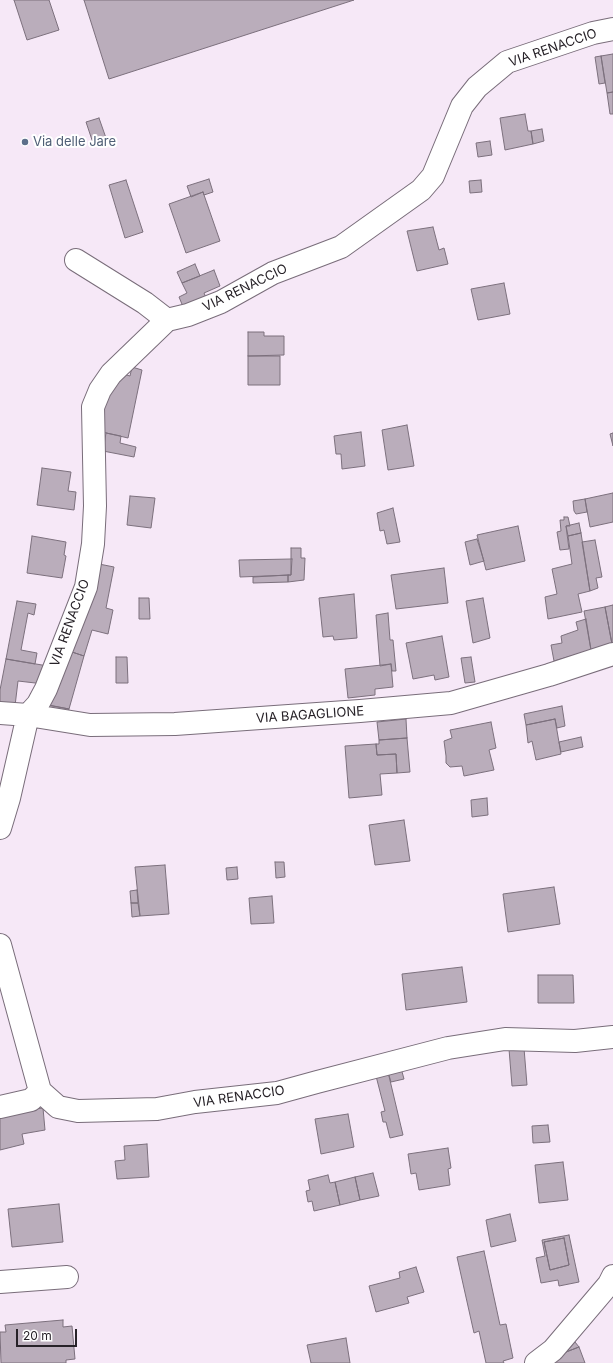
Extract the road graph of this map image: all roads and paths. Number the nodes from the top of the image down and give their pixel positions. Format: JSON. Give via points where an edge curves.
{"nodes":[{"id":1,"x":613,"y":29,"type":"edge"},
{"id":2,"x":76,"y":260,"type":"dead end"},
{"id":3,"x":167,"y":320,"type":"junction"},
{"id":4,"x":613,"y":654,"type":"edge"},
{"id":5,"x":0,"y":713,"type":"edge"},
{"id":6,"x":28,"y":715,"type":"junction"},
{"id":7,"x":0,"y":828,"type":"edge"},
{"id":8,"x":0,"y":945,"type":"edge"},
{"id":9,"x":613,"y":1037,"type":"edge"},
{"id":10,"x":40,"y":1091,"type":"junction"},
{"id":11,"x":0,"y":1107,"type":"edge"},
{"id":12,"x":613,"y":1276,"type":"edge"},
{"id":13,"x":67,"y":1277,"type":"dead end"},
{"id":14,"x":0,"y":1282,"type":"edge"},
{"id":15,"x":536,"y":1363,"type":"edge"}],
"edges":[{"from":1,"to":3,"type":"street","name":"VIA RENACCIO","via":[[593,33],[507,62],[477,87],[462,106],[432,176],[421,190],[341,247],[273,272],[221,302]]},
{"from":2,"to":3,"type":"street","via":[[145,303]]},
{"from":3,"to":6,"type":"street","name":"VIA RENACCIO","via":[[111,374],[93,407],[94,529],[86,587],[46,689]]},
{"from":4,"to":6,"type":"street","name":"VIA BAGAGLIONE","via":[[451,703],[175,724],[90,725]]},
{"from":5,"to":6,"type":"street","name":"VIA BAGAGLIONE"},
{"from":6,"to":7,"type":"street","name":"VIA RENACCIO","via":[[10,798]]},
{"from":8,"to":10,"type":"street"},
{"from":9,"to":10,"type":"street","name":"VIA RENACCIO","via":[[575,1042],[505,1039],[448,1048],[277,1093],[194,1102],[158,1109],[78,1111],[58,1107]]},
{"from":10,"to":11,"type":"street","via":[[31,1100]]},
{"from":12,"to":15,"type":"street","via":[[553,1350]]},
{"from":13,"to":14,"type":"street"}]}
